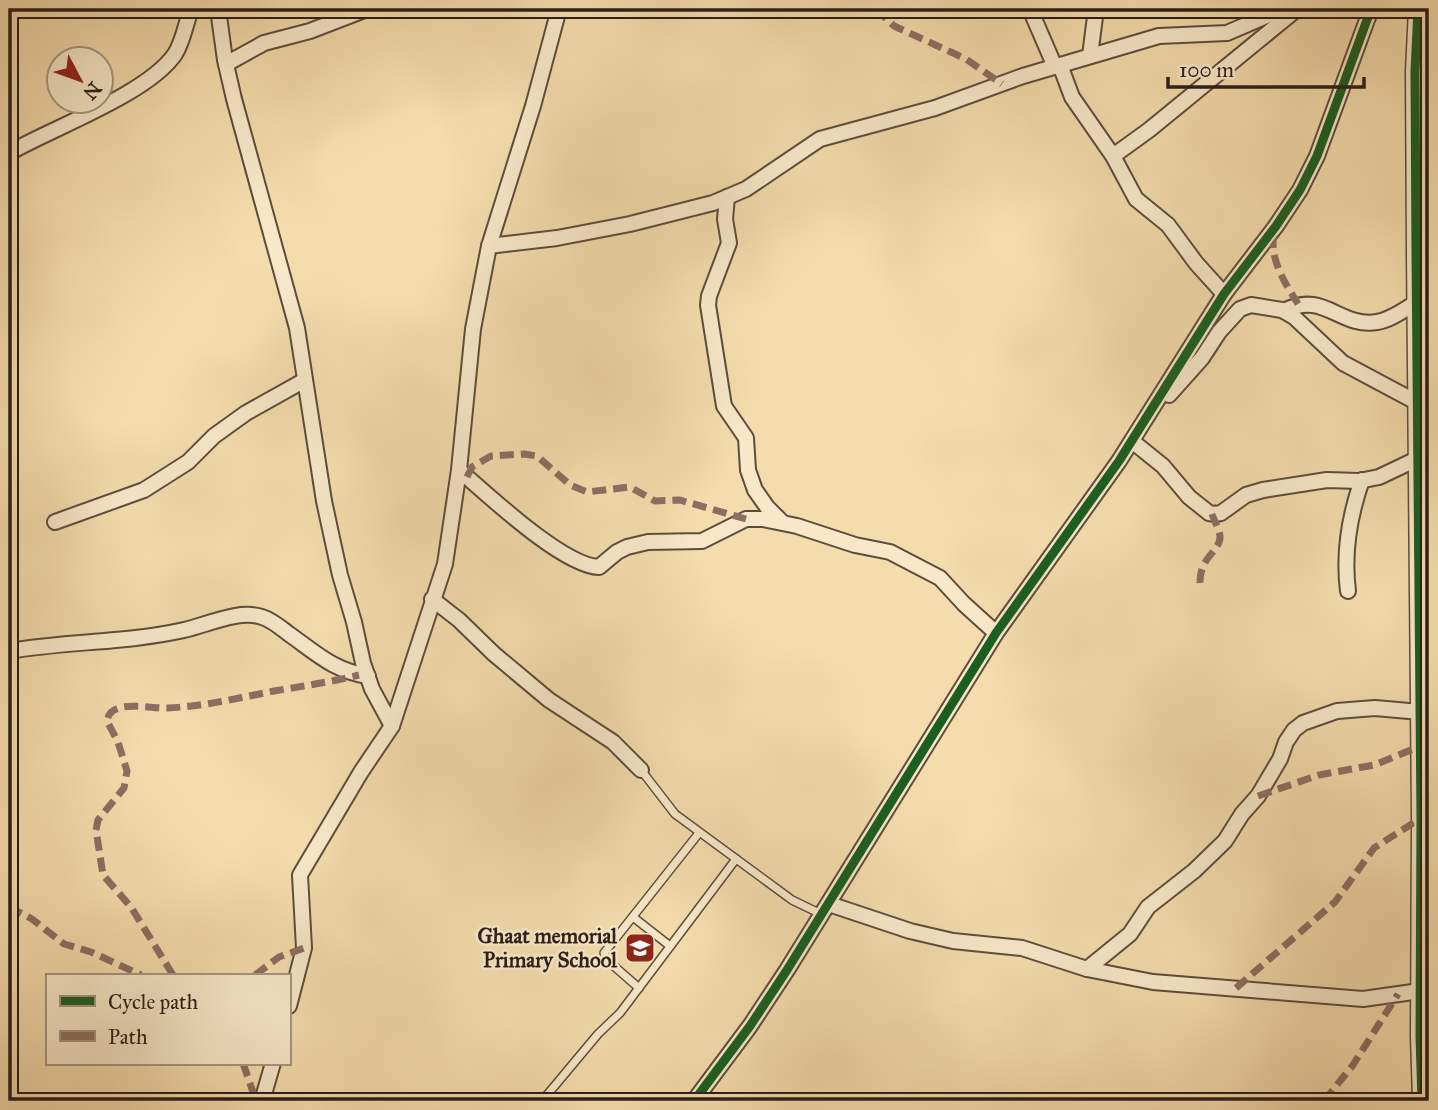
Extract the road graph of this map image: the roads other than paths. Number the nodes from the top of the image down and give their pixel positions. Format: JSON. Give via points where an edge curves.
{"nodes":[{"id":1,"x":191,"y":9,"type":"edge"},
{"id":2,"x":218,"y":9,"type":"edge"},
{"id":3,"x":367,"y":9,"type":"edge"},
{"id":4,"x":559,"y":9,"type":"edge"},
{"id":5,"x":1030,"y":9,"type":"edge"},
{"id":6,"x":1096,"y":9,"type":"edge"},
{"id":7,"x":1283,"y":9,"type":"edge"},
{"id":8,"x":1297,"y":9,"type":"edge"},
{"id":9,"x":1371,"y":9,"type":"edge"},
{"id":10,"x":1418,"y":9,"type":"edge"},
{"id":11,"x":1262,"y":12,"type":"edge"},
{"id":12,"x":1090,"y":56,"type":"junction"},
{"id":13,"x":226,"y":64,"type":"junction"},
{"id":14,"x":1057,"y":66,"type":"junction"},
{"id":15,"x":1416,"y":66,"type":"junction"},
{"id":16,"x":1429,"y":84,"type":"edge"},
{"id":17,"x":9,"y":153,"type":"edge"},
{"id":18,"x":1112,"y":156,"type":"junction"},
{"id":19,"x":727,"y":197,"type":"junction"},
{"id":20,"x":489,"y":246,"type":"junction"},
{"id":21,"x":1224,"y":294,"type":"junction"},
{"id":22,"x":1417,"y":302,"type":"junction"},
{"id":23,"x":1284,"y":311,"type":"junction"},
{"id":24,"x":304,"y":380,"type":"junction"},
{"id":25,"x":1418,"y":404,"type":"junction"},
{"id":26,"x":1153,"y":411,"type":"junction"},
{"id":27,"x":1132,"y":440,"type":"junction"},
{"id":28,"x":1424,"y":451,"type":"edge"},
{"id":29,"x":459,"y":470,"type":"junction"},
{"id":30,"x":1362,"y":480,"type":"junction"},
{"id":31,"x":55,"y":522,"type":"dead end"},
{"id":32,"x":783,"y":523,"type":"junction"},
{"id":33,"x":1348,"y":591,"type":"dead end"},
{"id":34,"x":432,"y":599,"type":"junction"},
{"id":35,"x":996,"y":633,"type":"junction"},
{"id":36,"x":1429,"y":633,"type":"edge"},
{"id":37,"x":9,"y":651,"type":"edge"},
{"id":38,"x":1420,"y":668,"type":"junction"},
{"id":39,"x":368,"y":677,"type":"junction"},
{"id":40,"x":1420,"y":712,"type":"junction"},
{"id":41,"x":392,"y":726,"type":"junction"},
{"id":42,"x":640,"y":770,"type":"joint"},
{"id":43,"x":699,"y":832,"type":"junction"},
{"id":44,"x":736,"y":859,"type":"junction"},
{"id":45,"x":826,"y":909,"type":"junction"},
{"id":46,"x":633,"y":917,"type":"junction"},
{"id":47,"x":670,"y":947,"type":"junction"},
{"id":48,"x":1425,"y":965,"type":"edge"},
{"id":49,"x":1087,"y":969,"type":"junction"},
{"id":50,"x":639,"y":988,"type":"junction"},
{"id":51,"x":1420,"y":991,"type":"junction"},
{"id":52,"x":290,"y":1002,"type":"edge"},
{"id":53,"x":273,"y":1064,"type":"edge"},
{"id":54,"x":262,"y":1101,"type":"edge"},
{"id":55,"x":542,"y":1101,"type":"edge"},
{"id":56,"x":694,"y":1101,"type":"edge"},
{"id":57,"x":1422,"y":1101,"type":"edge"}],
"edges":[{"from":1,"to":17,"type":"street","via":[[178,51],[163,67],[113,101]]},
{"from":2,"to":13,"type":"street"},
{"from":3,"to":13,"type":"street","via":[[264,43]]},
{"from":4,"to":20,"type":"street"},
{"from":5,"to":14,"type":"street"},
{"from":6,"to":12,"type":"street"},
{"from":7,"to":11,"type":"street"},
{"from":8,"to":18,"type":"street"},
{"from":9,"to":21,"type":"street","via":[[1309,176]]},
{"from":10,"to":15,"type":"street"},
{"from":11,"to":12,"type":"street","via":[[1227,33],[1158,36]]},
{"from":12,"to":14,"type":"street"},
{"from":13,"to":24,"type":"street","via":[[297,328]]},
{"from":14,"to":18,"type":"street"},
{"from":14,"to":19,"type":"street","via":[[935,108],[820,139]]},
{"from":15,"to":16,"type":"street"},
{"from":15,"to":22,"type":"street"},
{"from":18,"to":21,"type":"street","via":[[1136,199],[1168,225]]},
{"from":19,"to":20,"type":"street","via":[[630,224],[531,243]]},
{"from":19,"to":32,"type":"street","via":[[729,243],[708,305],[721,391],[727,413],[746,438],[755,490]]},
{"from":20,"to":29,"type":"street","via":[[473,329]]},
{"from":21,"to":26,"type":"street"},
{"from":22,"to":23,"type":"street","via":[[1379,322],[1349,319],[1306,303]]},
{"from":22,"to":25,"type":"street"},
{"from":23,"to":25,"type":"street","via":[[1343,363]]},
{"from":23,"to":26,"type":"street","via":[[1251,305],[1240,309]]},
{"from":24,"to":31,"type":"street","via":[[231,424],[188,462],[145,490]]},
{"from":24,"to":39,"type":"street","via":[[324,501]]},
{"from":25,"to":28,"type":"street"},
{"from":26,"to":27,"type":"street"},
{"from":27,"to":30,"type":"street","via":[[1209,513],[1220,513],[1246,495],[1263,490],[1326,480]]},
{"from":27,"to":35,"type":"street"},
{"from":28,"to":30,"type":"street","via":[[1379,477]]},
{"from":28,"to":38,"type":"street"},
{"from":29,"to":32,"type":"street","via":[[555,547],[588,567],[599,567],[617,552],[637,545],[702,541],[750,518]]},
{"from":29,"to":34,"type":"street","via":[[445,564]]},
{"from":30,"to":33,"type":"street","via":[[1346,546]]},
{"from":32,"to":35,"type":"street","via":[[890,552],[940,578]]},
{"from":34,"to":41,"type":"street"},
{"from":34,"to":42,"type":"street","via":[[549,700],[613,742]]},
{"from":35,"to":45,"type":"street"},
{"from":36,"to":38,"type":"street"},
{"from":37,"to":39,"type":"street","via":[[81,641],[113,642],[236,616],[261,616],[339,669]]},
{"from":38,"to":40,"type":"street"},
{"from":39,"to":41,"type":"street"},
{"from":40,"to":48,"type":"street"},
{"from":40,"to":49,"type":"street","via":[[1337,711],[1303,723],[1294,730],[1262,790],[1224,841],[1148,907],[1130,934]]},
{"from":41,"to":52,"type":"street","via":[[300,875],[304,948]]},
{"from":42,"to":43,"type":"lane","via":[[675,814]]},
{"from":43,"to":44,"type":"lane"},
{"from":43,"to":46,"type":"lane"},
{"from":44,"to":45,"type":"lane","via":[[792,900]]},
{"from":44,"to":47,"type":"lane"},
{"from":45,"to":49,"type":"street","via":[[953,941],[1021,948]]},
{"from":45,"to":56,"type":"street","via":[[750,1026]]},
{"from":46,"to":47,"type":"lane"},
{"from":46,"to":50,"type":"lane","via":[[604,955]]},
{"from":47,"to":50,"type":"lane"},
{"from":48,"to":51,"type":"street"},
{"from":49,"to":51,"type":"street","via":[[1153,982],[1363,999]]},
{"from":50,"to":55,"type":"lane"},
{"from":51,"to":57,"type":"street"},
{"from":53,"to":54,"type":"street"}]}
